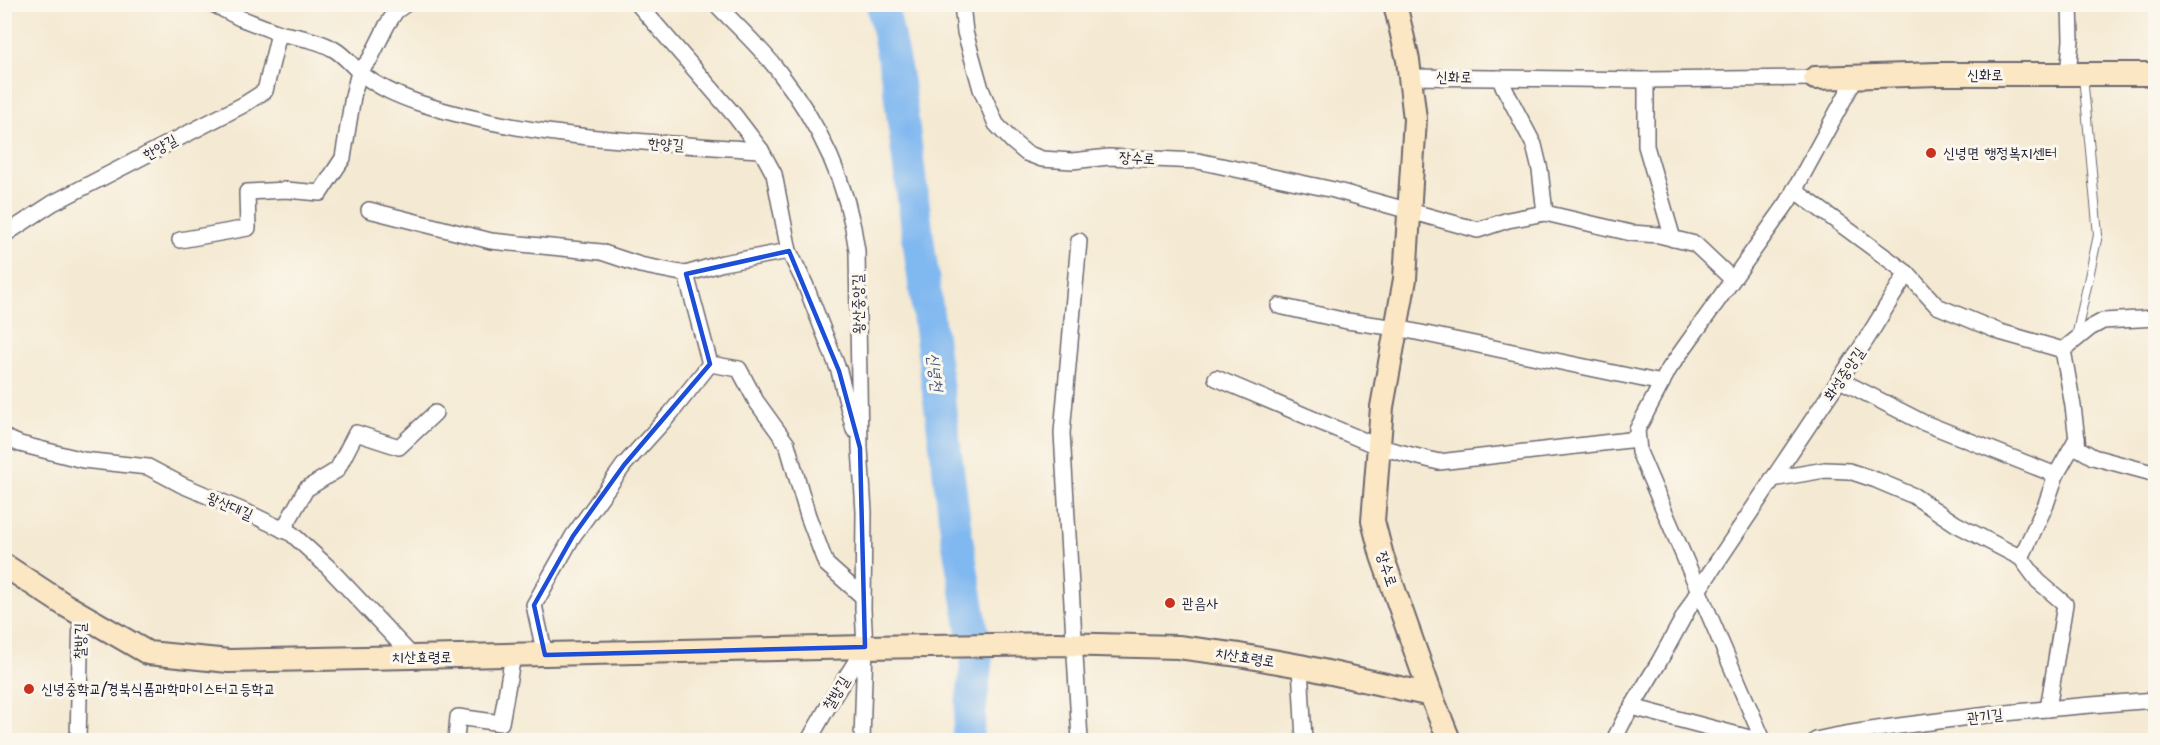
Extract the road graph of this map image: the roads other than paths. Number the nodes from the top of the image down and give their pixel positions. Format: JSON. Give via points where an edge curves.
{"nodes":[{"id":1,"x":213,"y":4,"type":"edge"},
{"id":2,"x":406,"y":4,"type":"edge"},
{"id":3,"x":638,"y":4,"type":"edge"},
{"id":4,"x":716,"y":4,"type":"edge"},
{"id":5,"x":962,"y":4,"type":"edge"},
{"id":6,"x":1395,"y":4,"type":"edge"},
{"id":7,"x":2070,"y":4,"type":"edge"},
{"id":8,"x":279,"y":33,"type":"junction"},
{"id":9,"x":359,"y":72,"type":"junction"},
{"id":10,"x":2156,"y":74,"type":"edge"},
{"id":11,"x":2076,"y":75,"type":"junction"},
{"id":12,"x":1410,"y":77,"type":"junction"},
{"id":13,"x":1856,"y":77,"type":"junction"},
{"id":14,"x":1499,"y":78,"type":"junction"},
{"id":15,"x":1815,"y":78,"type":"joint"},
{"id":16,"x":1646,"y":80,"type":"junction"},
{"id":17,"x":761,"y":150,"type":"junction"},
{"id":18,"x":1794,"y":190,"type":"junction"},
{"id":19,"x":369,"y":210,"type":"dead end"},
{"id":20,"x":1410,"y":211,"type":"junction"},
{"id":21,"x":1545,"y":213,"type":"junction"},
{"id":22,"x":4,"y":235,"type":"edge"},
{"id":23,"x":1673,"y":239,"type":"junction"},
{"id":24,"x":180,"y":240,"type":"dead end"},
{"id":25,"x":1079,"y":241,"type":"dead end"},
{"id":26,"x":789,"y":251,"type":"junction"},
{"id":27,"x":1907,"y":273,"type":"junction"},
{"id":28,"x":686,"y":274,"type":"junction"},
{"id":29,"x":1732,"y":279,"type":"junction"},
{"id":30,"x":1279,"y":306,"type":"dead end"},
{"id":31,"x":2156,"y":318,"type":"edge"},
{"id":32,"x":1396,"y":328,"type":"junction"},
{"id":33,"x":2069,"y":346,"type":"junction"},
{"id":34,"x":710,"y":364,"type":"junction"},
{"id":35,"x":1216,"y":378,"type":"dead end"},
{"id":36,"x":1840,"y":380,"type":"junction"},
{"id":37,"x":1662,"y":383,"type":"junction"},
{"id":38,"x":435,"y":413,"type":"dead end"},
{"id":39,"x":4,"y":437,"type":"edge"},
{"id":40,"x":2077,"y":438,"type":"junction"},
{"id":41,"x":1637,"y":439,"type":"junction"},
{"id":42,"x":1379,"y":447,"type":"junction"},
{"id":43,"x":860,"y":448,"type":"junction"},
{"id":44,"x":2156,"y":474,"type":"edge"},
{"id":45,"x":2056,"y":475,"type":"junction"},
{"id":46,"x":1772,"y":479,"type":"junction"},
{"id":47,"x":283,"y":530,"type":"junction"},
{"id":48,"x":2021,"y":558,"type":"junction"},
{"id":49,"x":4,"y":565,"type":"edge"},
{"id":50,"x":1699,"y":589,"type":"junction"},
{"id":51,"x":863,"y":597,"type":"junction"},
{"id":52,"x":81,"y":614,"type":"junction"},
{"id":53,"x":1065,"y":644,"type":"junction"},
{"id":54,"x":865,"y":647,"type":"junction"},
{"id":55,"x":545,"y":655,"type":"junction"},
{"id":56,"x":412,"y":656,"type":"junction"},
{"id":57,"x":513,"y":656,"type":"junction"},
{"id":58,"x":1300,"y":666,"type":"junction"},
{"id":59,"x":1431,"y":695,"type":"junction"},
{"id":60,"x":2156,"y":700,"type":"edge"},
{"id":61,"x":1632,"y":707,"type":"junction"},
{"id":62,"x":2048,"y":709,"type":"junction"},
{"id":63,"x":1721,"y":736,"type":"edge"},
{"id":64,"x":78,"y":741,"type":"edge"},
{"id":65,"x":456,"y":741,"type":"edge"},
{"id":66,"x":809,"y":741,"type":"edge"},
{"id":67,"x":862,"y":741,"type":"edge"},
{"id":68,"x":1080,"y":741,"type":"edge"},
{"id":69,"x":1304,"y":741,"type":"edge"},
{"id":70,"x":1449,"y":741,"type":"edge"},
{"id":71,"x":1614,"y":741,"type":"edge"},
{"id":72,"x":1757,"y":741,"type":"edge"},
{"id":73,"x":1763,"y":741,"type":"edge"},
{"id":74,"x":1816,"y":741,"type":"edge"}],
"edges":[{"from":1,"to":8,"type":"street","name":"한양길"},
{"from":2,"to":9,"type":"street","via":[[396,11]]},
{"from":3,"to":17,"type":"street"},
{"from":4,"to":43,"type":"street","name":"왕산중앙길","via":[[776,68],[815,124],[847,198],[857,251]]},
{"from":5,"to":20,"type":"street","name":"장수로","via":[[965,32],[981,89],[996,124],[1026,153],[1042,159],[1072,161],[1109,157],[1198,161]]},
{"from":6,"to":12,"type":"main road","name":"장수로"},
{"from":7,"to":11,"type":"street"},
{"from":8,"to":9,"type":"street","name":"한양길","via":[[336,50]]},
{"from":8,"to":22,"type":"street","name":"한양길","via":[[265,91],[53,203]]},
{"from":9,"to":17,"type":"street","name":"한양길","via":[[397,96],[496,123],[635,142]]},
{"from":9,"to":24,"type":"street","via":[[343,158],[320,193],[247,192],[248,228]]},
{"from":10,"to":11,"type":"main road","name":"신화로"},
{"from":11,"to":13,"type":"main road","name":"신화로"},
{"from":11,"to":33,"type":"lane","via":[[2098,235]]},
{"from":12,"to":14,"type":"street","name":"신화로"},
{"from":12,"to":20,"type":"main road","name":"장수로","via":[[1415,120]]},
{"from":13,"to":15,"type":"main road","name":"신화로"},
{"from":13,"to":18,"type":"street"},
{"from":14,"to":16,"type":"street","name":"신화로"},
{"from":14,"to":21,"type":"street","via":[[1534,145]]},
{"from":15,"to":16,"type":"street","name":"신화로"},
{"from":16,"to":23,"type":"street","via":[[1646,146]]},
{"from":17,"to":26,"type":"street","via":[[774,174]]},
{"from":18,"to":27,"type":"street"},
{"from":18,"to":29,"type":"street"},
{"from":19,"to":28,"type":"street","via":[[491,242],[600,252]]},
{"from":20,"to":21,"type":"street","name":"장수로","via":[[1478,230]]},
{"from":20,"to":32,"type":"main road","name":"장수로","via":[[1405,279]]},
{"from":21,"to":23,"type":"street","name":"장수로","via":[[1631,234]]},
{"from":23,"to":29,"type":"street","name":"장수로","via":[[1695,244]]},
{"from":25,"to":53,"type":"street","via":[[1062,433]]},
{"from":26,"to":28,"type":"street","via":[[723,262]]},
{"from":26,"to":43,"type":"street","via":[[839,371]]},
{"from":27,"to":33,"type":"street","via":[[1936,306],[2000,332]]},
{"from":27,"to":36,"type":"street","name":"화성중앙길"},
{"from":28,"to":34,"type":"street"},
{"from":29,"to":37,"type":"street"},
{"from":30,"to":32,"type":"street"},
{"from":31,"to":33,"type":"street","via":[[2103,321]]},
{"from":32,"to":37,"type":"street"},
{"from":32,"to":42,"type":"main road","name":"장수로"},
{"from":33,"to":40,"type":"street"},
{"from":34,"to":51,"type":"street","via":[[739,369],[787,444],[826,564]]},
{"from":34,"to":55,"type":"street","via":[[624,465],[573,536],[534,605]]},
{"from":35,"to":42,"type":"street"},
{"from":36,"to":45,"type":"street","via":[[1922,422]]},
{"from":36,"to":46,"type":"street","name":"화성중앙길"},
{"from":37,"to":41,"type":"street","via":[[1636,430]]},
{"from":38,"to":47,"type":"street","via":[[399,447],[356,433],[337,470],[306,489]]},
{"from":39,"to":47,"type":"street","name":"왕산대길","via":[[83,460],[148,467]]},
{"from":40,"to":44,"type":"street","via":[[2078,448],[2093,457]]},
{"from":40,"to":45,"type":"street"},
{"from":41,"to":42,"type":"street","via":[[1439,462]]},
{"from":41,"to":50,"type":"street","via":[[1668,525]]},
{"from":42,"to":59,"type":"main road","name":"장수로","via":[[1373,521]]},
{"from":43,"to":51,"type":"street","name":"왕산중앙길"},
{"from":45,"to":48,"type":"street"},
{"from":46,"to":48,"type":"street","via":[[1825,470],[1849,471],[1914,496],[1956,524]]},
{"from":46,"to":50,"type":"street","name":"화성중앙길"},
{"from":47,"to":56,"type":"street","name":"왕산대길","via":[[328,567]]},
{"from":48,"to":62,"type":"street","via":[[2038,581],[2066,604]]},
{"from":49,"to":52,"type":"main road","name":"치산효령로"},
{"from":50,"to":61,"type":"street","name":"화성중앙길"},
{"from":50,"to":73,"type":"street"},
{"from":51,"to":54,"type":"street","name":"왕산중앙길"},
{"from":52,"to":56,"type":"main road","name":"치산효령로","via":[[148,653],[229,661]]},
{"from":52,"to":64,"type":"street","name":"찰방길"},
{"from":53,"to":54,"type":"main road","name":"치산효령로"},
{"from":53,"to":58,"type":"main road","name":"치산효령로","via":[[1179,647]]},
{"from":53,"to":68,"type":"street"},
{"from":54,"to":55,"type":"main road","name":"치산효령로"},
{"from":54,"to":66,"type":"street","name":"찰방길"},
{"from":54,"to":67,"type":"street","name":"왕산중앙길"},
{"from":55,"to":57,"type":"main road","name":"치산효령로"},
{"from":56,"to":57,"type":"main road","name":"치산효령로"},
{"from":57,"to":65,"type":"street","via":[[501,723],[458,717]]},
{"from":58,"to":59,"type":"main road","name":"치산효령로"},
{"from":58,"to":69,"type":"street"},
{"from":59,"to":70,"type":"main road","name":"장수로"},
{"from":60,"to":62,"type":"street","name":"관기길"},
{"from":61,"to":63,"type":"street"},
{"from":61,"to":71,"type":"street","name":"화성중앙길"},
{"from":62,"to":74,"type":"street","name":"관기길","via":[[1850,732]]},
{"from":63,"to":72,"type":"street"}]}
